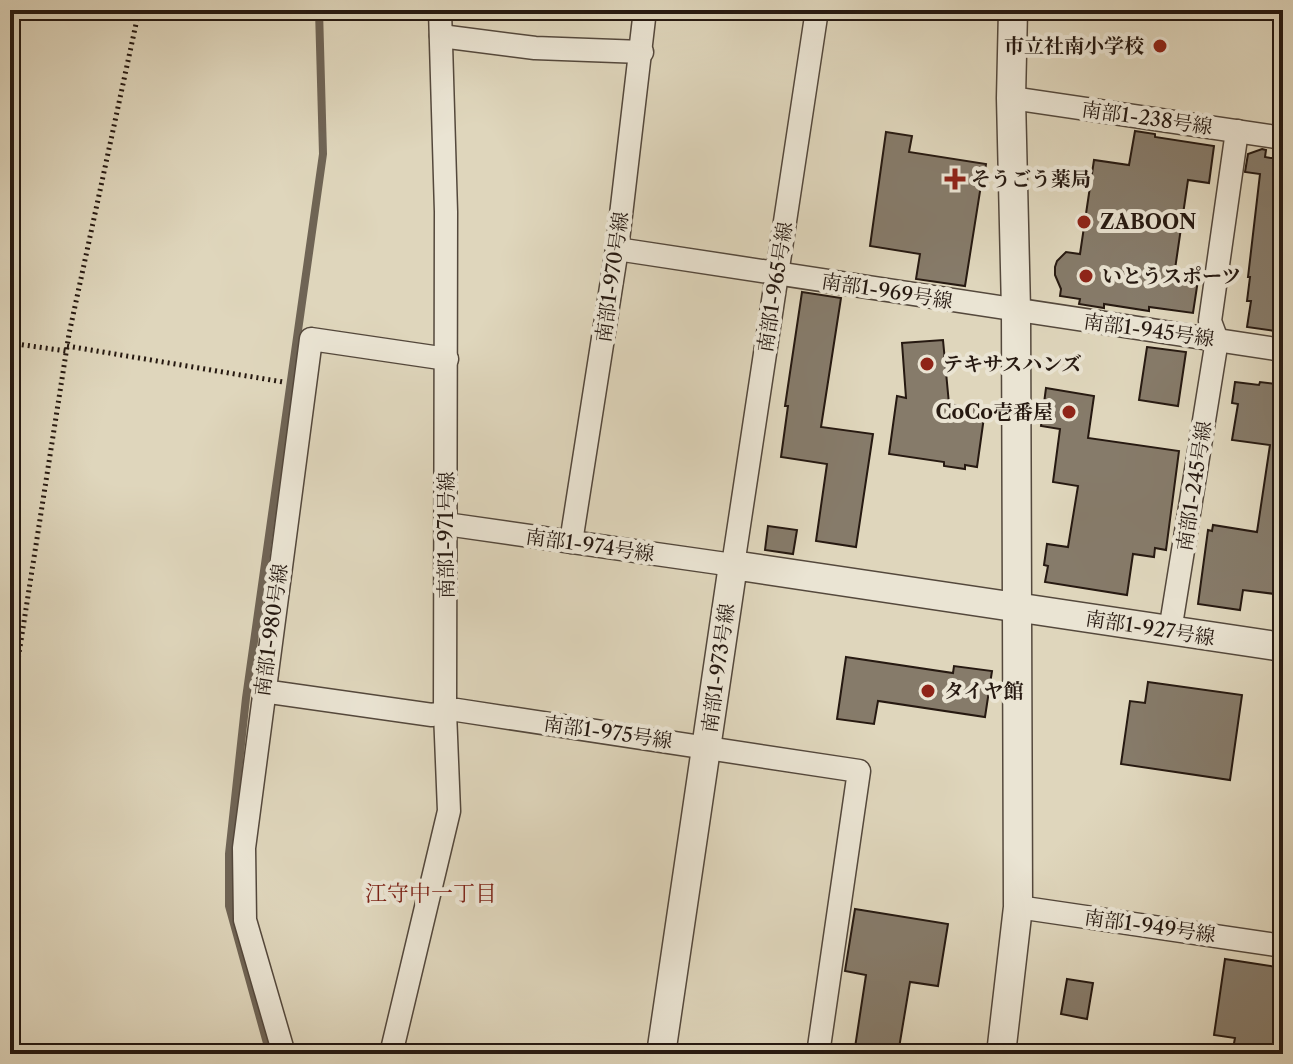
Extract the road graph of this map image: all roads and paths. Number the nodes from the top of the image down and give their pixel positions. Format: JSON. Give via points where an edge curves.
{"nodes":[{"id":1,"x":139,"y":10,"type":"edge"},
{"id":2,"x":440,"y":10,"type":"edge"},
{"id":3,"x":645,"y":10,"type":"edge"},
{"id":4,"x":817,"y":10,"type":"edge"},
{"id":5,"x":1013,"y":10,"type":"edge"},
{"id":6,"x":441,"y":36,"type":"junction"},
{"id":7,"x":642,"y":52,"type":"junction"},
{"id":8,"x":1011,"y":98,"type":"junction"},
{"id":9,"x":1237,"y":131,"type":"junction"},
{"id":10,"x":1283,"y":138,"type":"edge"},
{"id":11,"x":617,"y":249,"type":"junction"},
{"id":12,"x":778,"y":274,"type":"junction"},
{"id":13,"x":1016,"y":310,"type":"junction"},
{"id":14,"x":1217,"y":340,"type":"junction"},
{"id":15,"x":10,"y":343,"type":"edge"},
{"id":16,"x":66,"y":348,"type":"junction"},
{"id":17,"x":1283,"y":350,"type":"edge"},
{"id":18,"x":447,"y":359,"type":"junction"},
{"id":19,"x":277,"y":381,"type":"dead end"},
{"id":20,"x":446,"y":524,"type":"junction"},
{"id":21,"x":571,"y":542,"type":"junction"},
{"id":22,"x":733,"y":565,"type":"junction"},
{"id":23,"x":1017,"y":608,"type":"junction"},
{"id":24,"x":1170,"y":631,"type":"junction"},
{"id":25,"x":1283,"y":647,"type":"edge"},
{"id":26,"x":263,"y":691,"type":"junction"},
{"id":27,"x":10,"y":711,"type":"edge"},
{"id":28,"x":445,"y":712,"type":"junction"},
{"id":29,"x":707,"y":746,"type":"junction"},
{"id":30,"x":1018,"y":907,"type":"junction"},
{"id":31,"x":1283,"y":946,"type":"edge"},
{"id":32,"x":284,"y":1054,"type":"edge"},
{"id":33,"x":391,"y":1054,"type":"edge"},
{"id":34,"x":661,"y":1054,"type":"edge"},
{"id":35,"x":818,"y":1054,"type":"edge"},
{"id":36,"x":1001,"y":1054,"type":"edge"}],
"edges":[{"from":1,"to":16,"type":"path"},
{"from":2,"to":6,"type":"street","name":"南部1-971号線"},
{"from":3,"to":7,"type":"street","name":"南部1-970号線"},
{"from":4,"to":12,"type":"street","name":"南部1-965号線"},
{"from":5,"to":8,"type":"street"},
{"from":6,"to":7,"type":"street","via":[[535,48]]},
{"from":6,"to":18,"type":"street","name":"南部1-971号線"},
{"from":7,"to":11,"type":"street","name":"南部1-970号線"},
{"from":8,"to":9,"type":"street","name":"南部1-238号線"},
{"from":8,"to":13,"type":"street"},
{"from":9,"to":10,"type":"street","name":"南部1-238号線"},
{"from":9,"to":14,"type":"street","name":"南部1-245号線","via":[[1210,321]]},
{"from":11,"to":12,"type":"street","name":"南部1-969号線"},
{"from":11,"to":21,"type":"street","name":"南部1-970号線"},
{"from":12,"to":13,"type":"street","name":"南部1-969号線"},
{"from":12,"to":22,"type":"street","name":"南部1-965号線"},
{"from":13,"to":14,"type":"street","name":"南部1-945号線"},
{"from":13,"to":23,"type":"street"},
{"from":14,"to":17,"type":"street","name":"南部1-945号線"},
{"from":14,"to":24,"type":"street","name":"南部1-245号線"},
{"from":15,"to":16,"type":"path"},
{"from":16,"to":19,"type":"path"},
{"from":16,"to":27,"type":"path"},
{"from":18,"to":20,"type":"street","name":"南部1-971号線"},
{"from":18,"to":26,"type":"street","name":"南部1-980号線","via":[[311,339]]},
{"from":20,"to":21,"type":"street","name":"南部1-974号線"},
{"from":20,"to":28,"type":"street","name":"南部1-971号線"},
{"from":21,"to":22,"type":"street","name":"南部1-974号線"},
{"from":22,"to":23,"type":"street"},
{"from":22,"to":29,"type":"street","name":"南部1-973号線"},
{"from":23,"to":24,"type":"street","name":"南部1-927号線"},
{"from":23,"to":30,"type":"street"},
{"from":24,"to":25,"type":"street","name":"南部1-927号線"},
{"from":26,"to":28,"type":"street","name":"南部1-975号線","via":[[432,715]]},
{"from":26,"to":32,"type":"street","name":"南部1-980号線","via":[[244,848],[245,920]]},
{"from":28,"to":29,"type":"street","name":"南部1-975号線"},
{"from":28,"to":33,"type":"street","name":"南部1-971号線","via":[[449,811]]},
{"from":29,"to":34,"type":"street","name":"南部1-973号線"},
{"from":29,"to":35,"type":"street","name":"南部1-975号線","via":[[859,771]]},
{"from":30,"to":31,"type":"street","name":"南部1-949号線"},
{"from":30,"to":36,"type":"street"}]}
